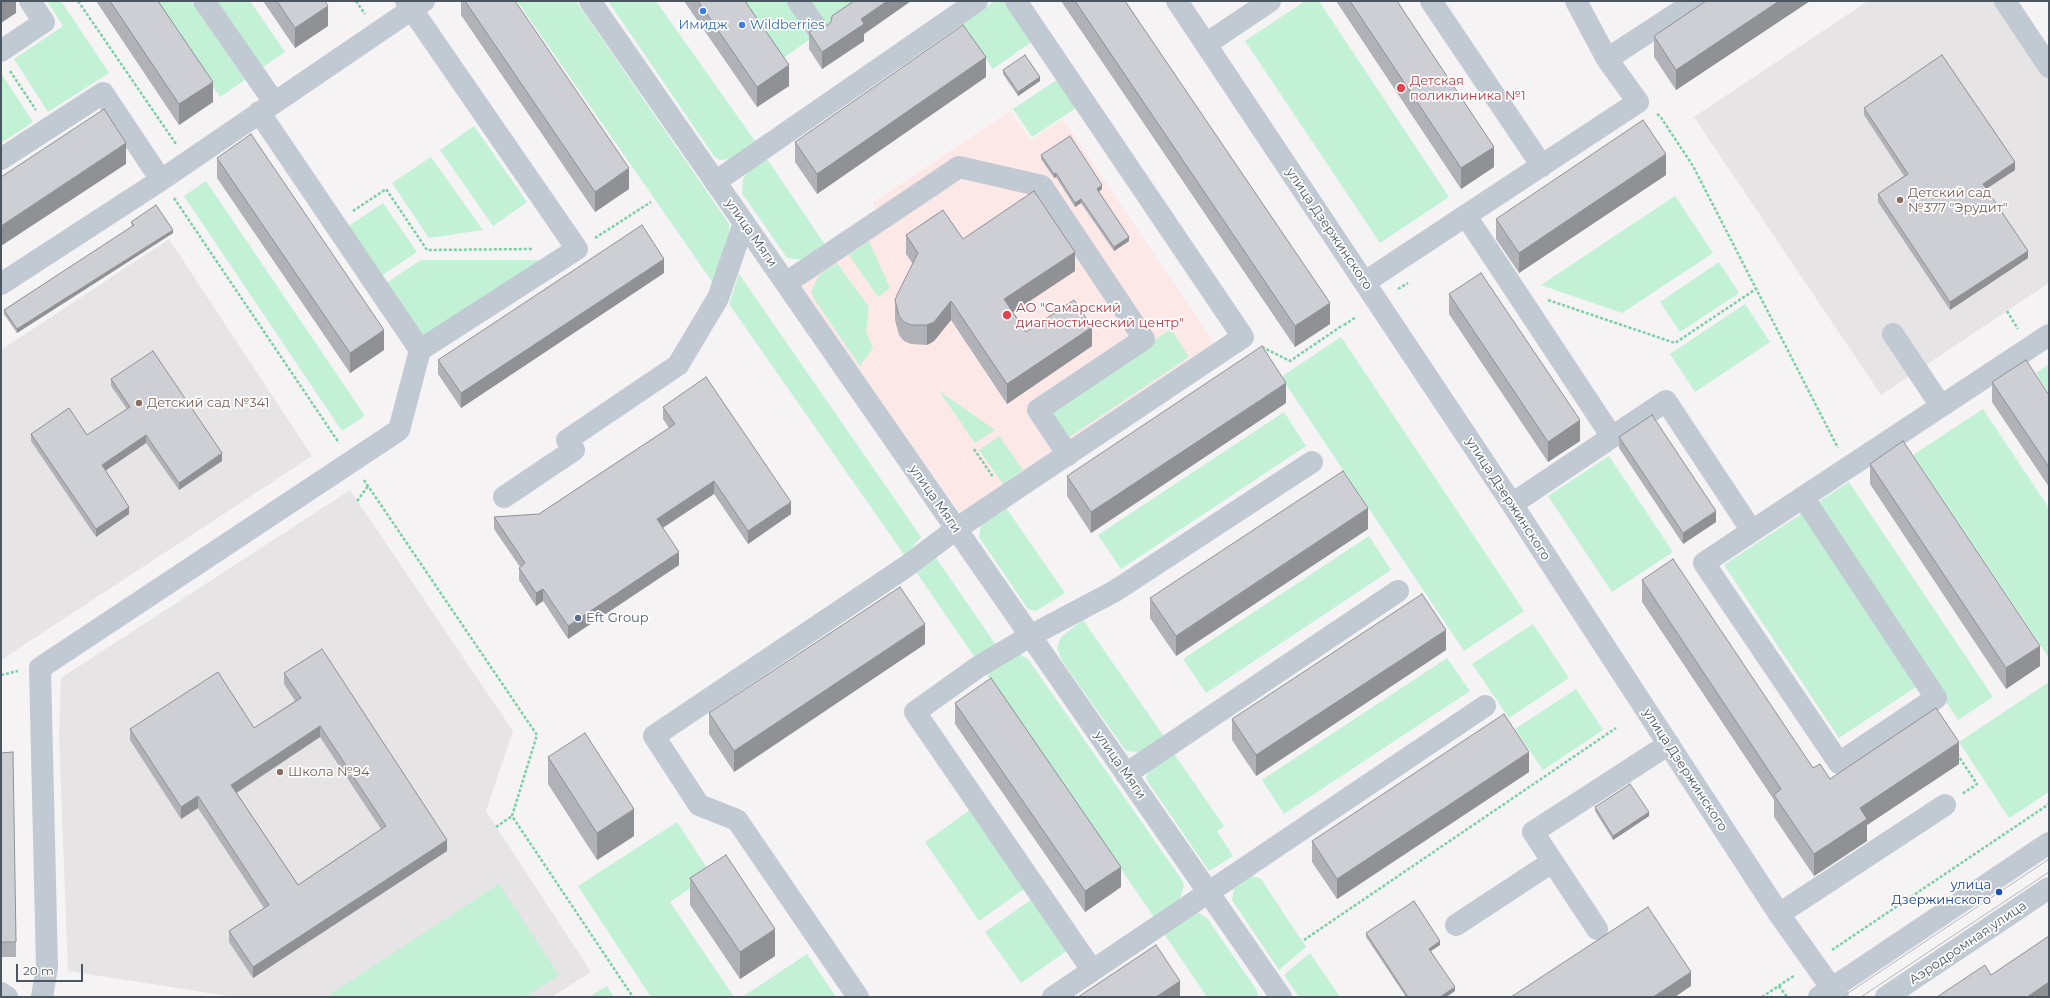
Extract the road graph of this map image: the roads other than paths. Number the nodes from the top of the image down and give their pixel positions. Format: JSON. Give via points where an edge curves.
{"nodes":[{"id":1,"x":30,"y":1,"type":"edge"},
{"id":2,"x":204,"y":1,"type":"edge"},
{"id":3,"x":590,"y":1,"type":"edge"},
{"id":4,"x":798,"y":1,"type":"edge"},
{"id":5,"x":977,"y":1,"type":"edge"},
{"id":6,"x":1016,"y":1,"type":"edge"},
{"id":7,"x":1177,"y":1,"type":"edge"},
{"id":8,"x":1270,"y":1,"type":"edge"},
{"id":9,"x":1431,"y":1,"type":"edge"},
{"id":10,"x":1576,"y":1,"type":"edge"},
{"id":11,"x":1696,"y":1,"type":"edge"},
{"id":12,"x":2005,"y":1,"type":"edge"},
{"id":13,"x":414,"y":4,"type":"edge"},
{"id":14,"x":820,"y":33,"type":"edge"},
{"id":15,"x":1206,"y":44,"type":"junction"},
{"id":16,"x":1607,"y":59,"type":"junction"},
{"id":17,"x":5,"y":60,"type":"edge"},
{"id":18,"x":2049,"y":67,"type":"edge"},
{"id":19,"x":267,"y":107,"type":"junction"},
{"id":20,"x":1,"y":159,"type":"edge"},
{"id":21,"x":1542,"y":166,"type":"junction"},
{"id":22,"x":161,"y":180,"type":"junction"},
{"id":23,"x":715,"y":182,"type":"junction"},
{"id":24,"x":1466,"y":216,"type":"junction"},
{"id":25,"x":744,"y":223,"type":"junction"},
{"id":26,"x":1365,"y":282,"type":"junction"},
{"id":27,"x":786,"y":283,"type":"junction"},
{"id":28,"x":1,"y":284,"type":"edge"},
{"id":29,"x":1893,"y":334,"type":"dead end"},
{"id":30,"x":2049,"y":335,"type":"edge"},
{"id":31,"x":420,"y":350,"type":"junction"},
{"id":32,"x":1942,"y":406,"type":"junction"},
{"id":33,"x":1612,"y":437,"type":"junction"},
{"id":34,"x":1068,"y":455,"type":"junction"},
{"id":35,"x":1312,"y":462,"type":"dead end"},
{"id":36,"x":1803,"y":497,"type":"junction"},
{"id":37,"x":504,"y":498,"type":"dead end"},
{"id":38,"x":1512,"y":504,"type":"junction"},
{"id":39,"x":956,"y":529,"type":"junction"},
{"id":40,"x":1752,"y":531,"type":"junction"},
{"id":41,"x":1398,"y":591,"type":"dead end"},
{"id":42,"x":1030,"y":636,"type":"junction"},
{"id":43,"x":1485,"y":706,"type":"dead end"},
{"id":44,"x":1669,"y":744,"type":"junction"},
{"id":45,"x":1126,"y":774,"type":"junction"},
{"id":46,"x":1945,"y":805,"type":"road end"},
{"id":47,"x":2049,"y":843,"type":"edge"},
{"id":48,"x":1552,"y":862,"type":"junction"},
{"id":49,"x":2049,"y":888,"type":"edge"},
{"id":50,"x":1208,"y":892,"type":"junction"},
{"id":51,"x":1779,"y":914,"type":"junction"},
{"id":52,"x":1456,"y":925,"type":"dead end"},
{"id":53,"x":1597,"y":929,"type":"dead end"},
{"id":54,"x":1092,"y":970,"type":"junction"},
{"id":55,"x":1,"y":993,"type":"edge"},
{"id":56,"x":1830,"y":994,"type":"edge"},
{"id":57,"x":7,"y":997,"type":"edge"},
{"id":58,"x":42,"y":997,"type":"edge"},
{"id":59,"x":858,"y":997,"type":"edge"},
{"id":60,"x":1053,"y":997,"type":"edge"},
{"id":61,"x":1281,"y":997,"type":"edge"},
{"id":62,"x":1886,"y":997,"type":"edge"}],
"edges":[{"from":1,"to":17,"type":"street","via":[[44,22]]},
{"from":2,"to":19,"type":"street"},
{"from":3,"to":23,"type":"street","name":"улица Мяги"},
{"from":4,"to":14,"type":"street"},
{"from":5,"to":23,"type":"street"},
{"from":6,"to":34,"type":"street","via":[[1243,337]]},
{"from":7,"to":15,"type":"street","name":"улица Дзержинского"},
{"from":8,"to":15,"type":"street"},
{"from":9,"to":21,"type":"street"},
{"from":10,"to":16,"type":"street"},
{"from":11,"to":16,"type":"street"},
{"from":12,"to":18,"type":"street"},
{"from":13,"to":19,"type":"street"},
{"from":13,"to":31,"type":"street","via":[[577,249]]},
{"from":15,"to":26,"type":"street","name":"улица Дзержинского"},
{"from":16,"to":21,"type":"street","via":[[1638,102]]},
{"from":19,"to":22,"type":"street"},
{"from":19,"to":31,"type":"street","via":[[334,224]]},
{"from":20,"to":22,"type":"street","via":[[103,92]]},
{"from":21,"to":24,"type":"street"},
{"from":22,"to":28,"type":"street"},
{"from":23,"to":25,"type":"street","name":"улица Мяги"},
{"from":24,"to":26,"type":"street"},
{"from":24,"to":33,"type":"street"},
{"from":25,"to":27,"type":"street","name":"улица Мяги"},
{"from":25,"to":37,"type":"street","via":[[718,298],[678,365],[567,440],[574,450]]},
{"from":26,"to":38,"type":"street","name":"улица Дзержинского"},
{"from":27,"to":34,"type":"street","via":[[959,167],[1042,186],[1144,339],[1038,410]]},
{"from":27,"to":39,"type":"street","name":"улица Мяги"},
{"from":29,"to":32,"type":"street"},
{"from":30,"to":32,"type":"street"},
{"from":31,"to":58,"type":"street","via":[[400,430],[40,668],[47,967]]},
{"from":32,"to":36,"type":"street"},
{"from":33,"to":38,"type":"street"},
{"from":33,"to":40,"type":"street","via":[[1666,401]]},
{"from":34,"to":39,"type":"street"},
{"from":35,"to":42,"type":"street","via":[[1115,592]]},
{"from":36,"to":40,"type":"street"},
{"from":36,"to":40,"type":"street","via":[[1936,698],[1839,762],[1704,563]]},
{"from":38,"to":44,"type":"street","name":"улица Дзержинского"},
{"from":39,"to":42,"type":"street","name":"улица Мяги"},
{"from":39,"to":59,"type":"street","via":[[907,566],[654,736],[699,805],[737,820]]},
{"from":41,"to":45,"type":"street"},
{"from":42,"to":45,"type":"street","name":"улица Мяги"},
{"from":42,"to":54,"type":"street","via":[[978,667],[915,712]]},
{"from":43,"to":50,"type":"street"},
{"from":44,"to":48,"type":"street","via":[[1533,832]]},
{"from":44,"to":51,"type":"street","name":"улица Дзержинского"},
{"from":45,"to":50,"type":"street","name":"улица Мяги"},
{"from":46,"to":51,"type":"street"},
{"from":47,"to":56,"type":"street"},
{"from":48,"to":52,"type":"street"},
{"from":48,"to":53,"type":"street"},
{"from":49,"to":62,"type":"street","name":"Аэродромная улица"},
{"from":50,"to":54,"type":"street"},
{"from":50,"to":61,"type":"street","name":"улица Мяги"},
{"from":51,"to":56,"type":"street","name":"улица Дзержинского","via":[[1814,963]]},
{"from":54,"to":60,"type":"street"},
{"from":55,"to":57,"type":"street"}]}
